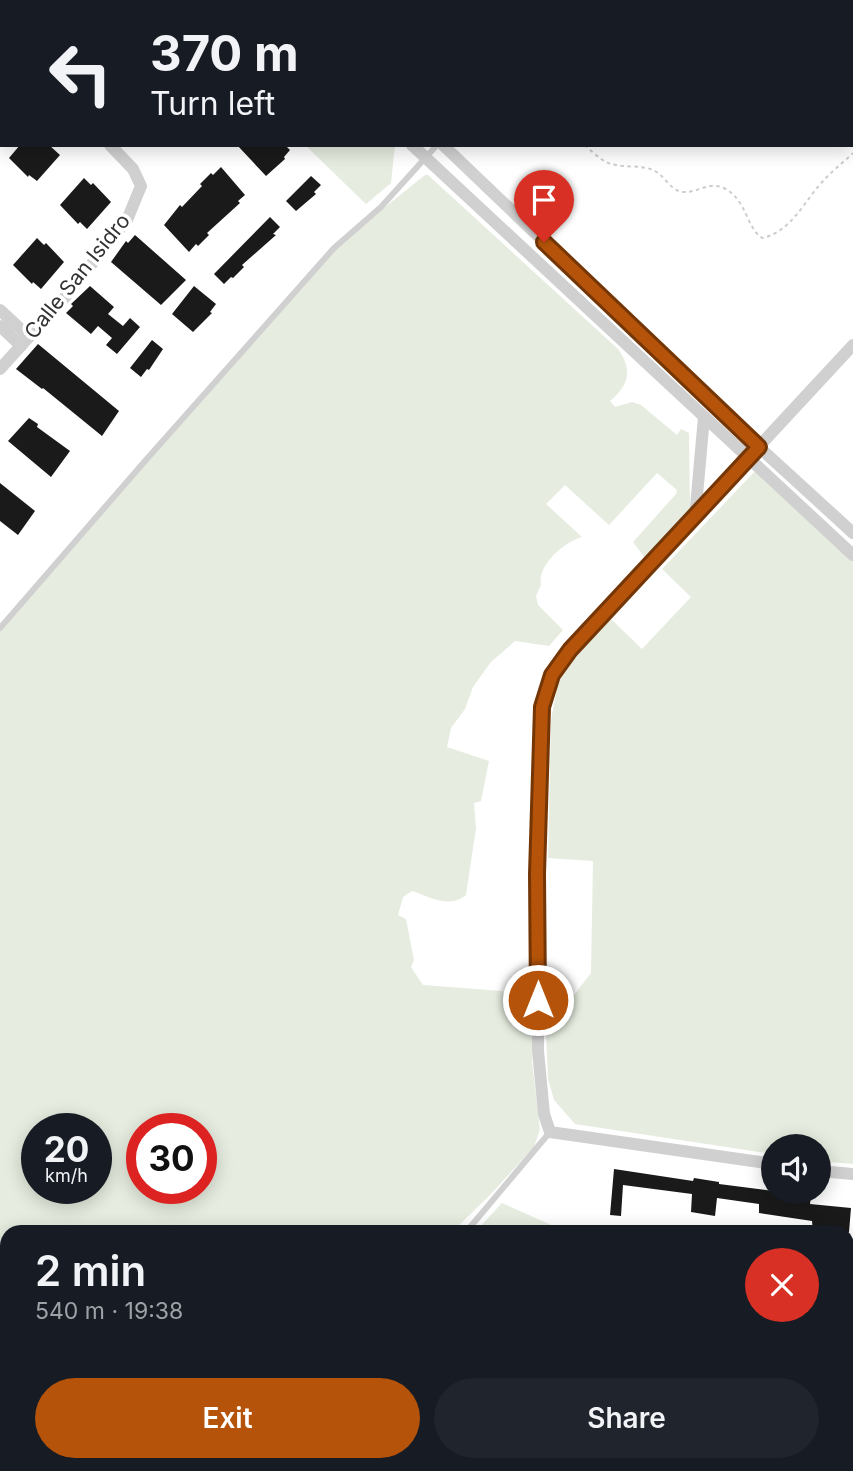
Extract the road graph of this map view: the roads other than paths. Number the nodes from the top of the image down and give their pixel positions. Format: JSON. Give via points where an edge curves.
{"nodes":[{"id":1,"x":112,"y":147,"type":"edge"},
{"id":2,"x":414,"y":147,"type":"edge"},
{"id":3,"x":435,"y":147,"type":"edge"},
{"id":4,"x":445,"y":147,"type":"edge"},
{"id":5,"x":426,"y":159,"type":"junction"},
{"id":6,"x":0,"y":310,"type":"edge"},
{"id":7,"x":0,"y":326,"type":"edge"},
{"id":8,"x":25,"y":341,"type":"junction"},
{"id":9,"x":853,"y":345,"type":"edge"},
{"id":10,"x":0,"y":369,"type":"edge"},
{"id":11,"x":704,"y":416,"type":"junction"},
{"id":12,"x":759,"y":447,"type":"junction"},
{"id":13,"x":749,"y":458,"type":"junction"},
{"id":14,"x":695,"y":518,"type":"junction"},
{"id":15,"x":853,"y":533,"type":"edge"},
{"id":16,"x":853,"y":555,"type":"edge"},
{"id":17,"x":0,"y":628,"type":"edge"},
{"id":18,"x":550,"y":1132,"type":"junction"},
{"id":19,"x":761,"y":1162,"type":"edge"},
{"id":20,"x":831,"y":1172,"type":"edge"},
{"id":21,"x":853,"y":1174,"type":"edge"},
{"id":22,"x":472,"y":1225,"type":"edge"}],
"edges":[{"from":1,"to":8,"type":"street","name":"Calle San Isidro","via":[[141,186],[127,220]]},
{"from":2,"to":5,"type":"street"},
{"from":3,"to":5,"type":"lane"},
{"from":4,"to":12,"type":"street"},
{"from":5,"to":11,"type":"street"},
{"from":5,"to":17,"type":"lane","via":[[334,248]]},
{"from":6,"to":8,"type":"street"},
{"from":7,"to":8,"type":"street"},
{"from":8,"to":10,"type":"street","name":"Calle San Isidro"},
{"from":9,"to":12,"type":"street"},
{"from":11,"to":13,"type":"street"},
{"from":11,"to":14,"type":"street"},
{"from":12,"to":13,"type":"street"},
{"from":12,"to":15,"type":"street"},
{"from":13,"to":14,"type":"street"},
{"from":13,"to":16,"type":"street"},
{"from":14,"to":18,"type":"street","via":[[570,650],[552,675],[542,707],[538,1051]]},
{"from":18,"to":19,"type":"street"},
{"from":18,"to":22,"type":"lane"},
{"from":20,"to":21,"type":"street"}]}
